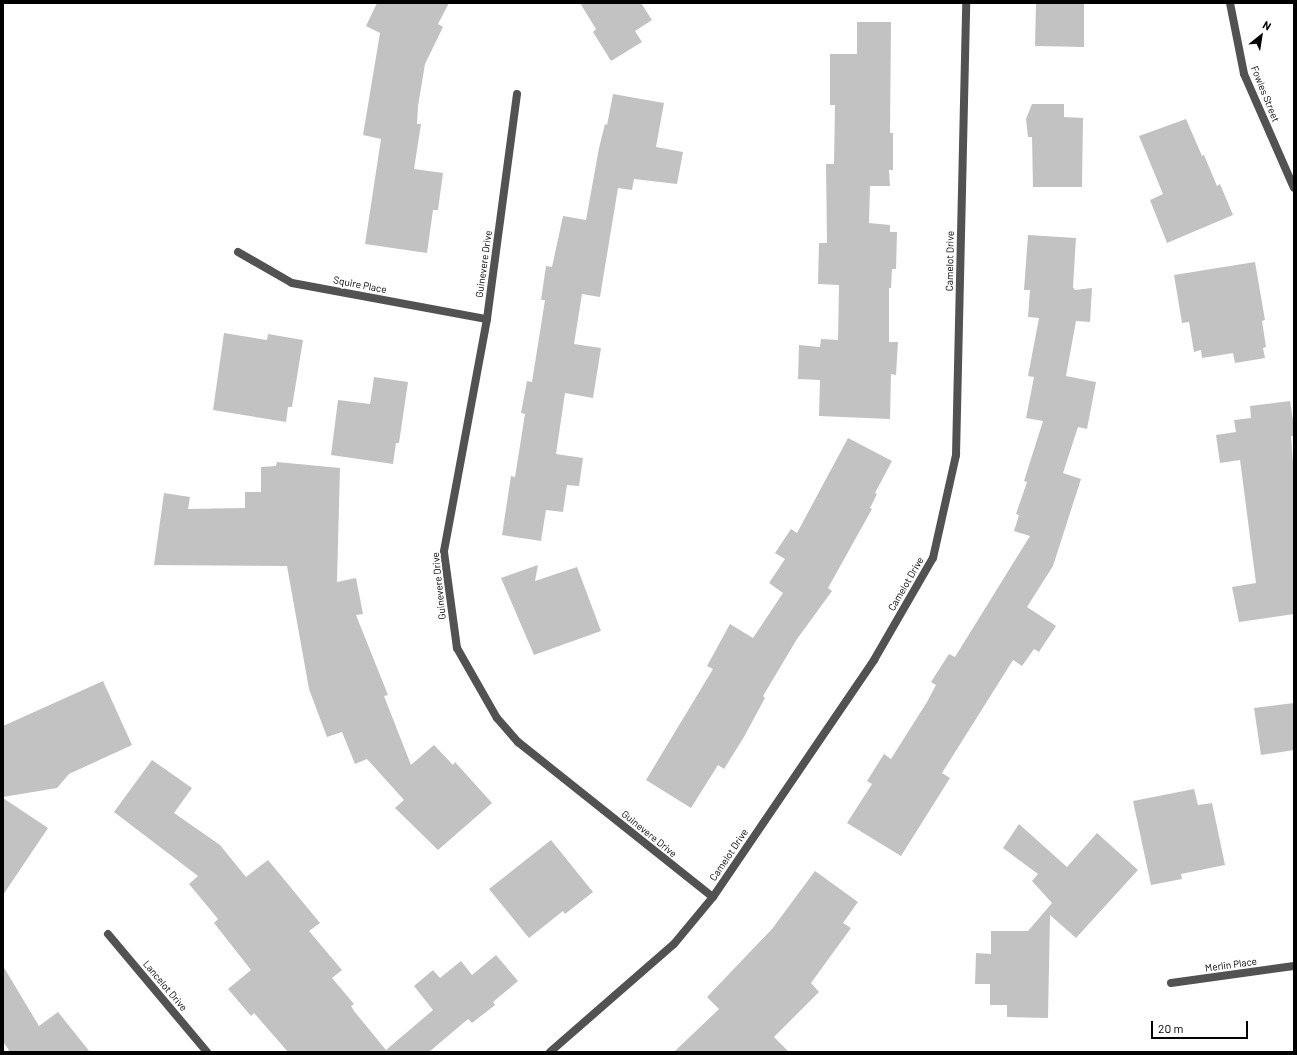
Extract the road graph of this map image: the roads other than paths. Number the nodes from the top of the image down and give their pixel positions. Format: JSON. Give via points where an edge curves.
{"nodes":[{"id":1,"x":966,"y":3,"type":"edge"},
{"id":2,"x":1230,"y":3,"type":"edge"},
{"id":3,"x":517,"y":94,"type":"dead end"},
{"id":4,"x":1294,"y":188,"type":"edge"},
{"id":5,"x":238,"y":252,"type":"dead end"},
{"id":6,"x":487,"y":319,"type":"junction"},
{"id":7,"x":713,"y":897,"type":"junction"},
{"id":8,"x":108,"y":934,"type":"dead end"},
{"id":9,"x":1294,"y":966,"type":"edge"},
{"id":10,"x":1171,"y":983,"type":"dead end"},
{"id":11,"x":207,"y":1052,"type":"edge"},
{"id":12,"x":550,"y":1052,"type":"edge"}],
"edges":[{"from":1,"to":7,"type":"street","name":"Camelot Drive","via":[[956,455],[933,558],[874,660]]},
{"from":2,"to":4,"type":"street","name":"Fowles Street","via":[[1244,74]]},
{"from":3,"to":6,"type":"street","name":"Guinevere Drive"},
{"from":5,"to":6,"type":"street","name":"Squire Place","via":[[292,283]]},
{"from":6,"to":7,"type":"street","name":"Guinevere Drive","via":[[444,552],[457,648],[497,718],[518,742]]},
{"from":7,"to":12,"type":"street","name":"Camelot Drive","via":[[674,944]]},
{"from":8,"to":11,"type":"street","name":"Lancelot Drive"},
{"from":9,"to":10,"type":"street","name":"Merlin Place"}]}
